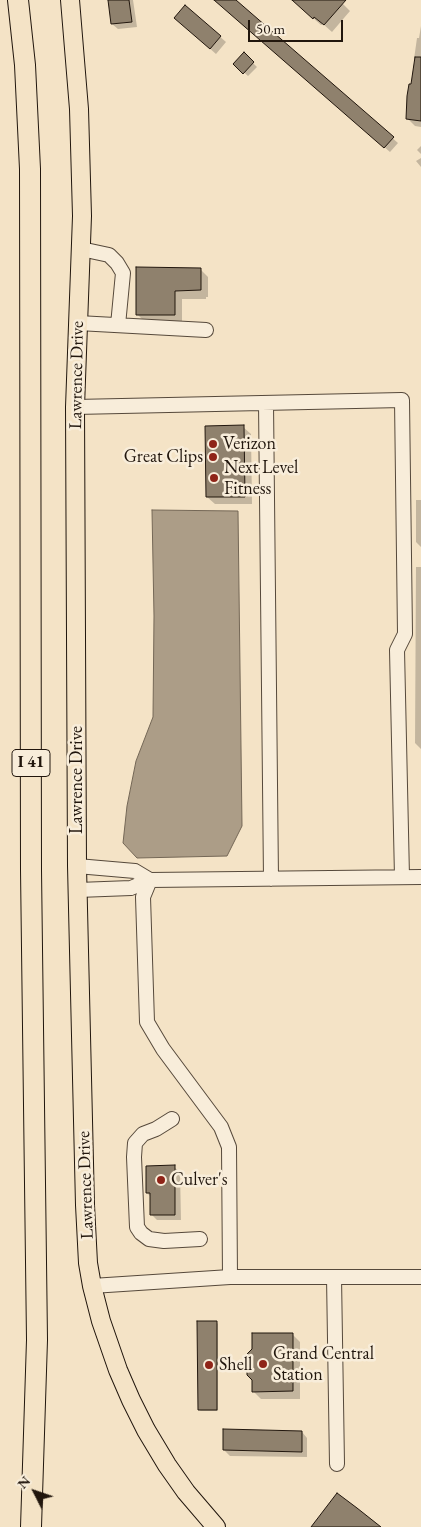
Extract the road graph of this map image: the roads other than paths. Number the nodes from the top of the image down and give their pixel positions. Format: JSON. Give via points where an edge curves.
{"nodes":[{"id":1,"x":18,"y":0,"type":"edge"},
{"id":2,"x":70,"y":0,"type":"edge"},
{"id":3,"x":81,"y":249,"type":"junction"},
{"id":4,"x":78,"y":323,"type":"junction"},
{"id":5,"x":118,"y":325,"type":"junction"},
{"id":6,"x":206,"y":330,"type":"dead end"},
{"id":7,"x":266,"y":403,"type":"junction"},
{"id":8,"x":75,"y":406,"type":"junction"},
{"id":9,"x":77,"y":866,"type":"junction"},
{"id":10,"x":402,"y":877,"type":"junction"},
{"id":11,"x":421,"y":877,"type":"edge"},
{"id":12,"x":271,"y":879,"type":"junction"},
{"id":13,"x":150,"y":880,"type":"junction"},
{"id":14,"x":78,"y":890,"type":"junction"},
{"id":15,"x":172,"y":1119,"type":"dead end"},
{"id":16,"x":200,"y":1239,"type":"dead end"},
{"id":17,"x":230,"y":1277,"type":"junction"},
{"id":18,"x":334,"y":1277,"type":"junction"},
{"id":19,"x":421,"y":1277,"type":"edge"},
{"id":20,"x":92,"y":1286,"type":"junction"},
{"id":21,"x":36,"y":1340,"type":"junction"},
{"id":22,"x":337,"y":1464,"type":"dead end"},
{"id":23,"x":31,"y":1527,"type":"edge"},
{"id":24,"x":44,"y":1527,"type":"edge"},
{"id":25,"x":216,"y":1527,"type":"edge"}],
"edges":[{"from":1,"to":21,"type":"highway","number":"I 41","via":[[30,169],[31,870]]},
{"from":2,"to":3,"type":"main road","name":"Lawrence Drive","via":[[79,109]]},
{"from":3,"to":4,"type":"main road","name":"Lawrence Drive"},
{"from":3,"to":5,"type":"lane","via":[[109,255],[123,273]]},
{"from":4,"to":5,"type":"lane"},
{"from":4,"to":8,"type":"main road","name":"Lawrence Drive"},
{"from":5,"to":6,"type":"lane"},
{"from":7,"to":8,"type":"lane"},
{"from":7,"to":10,"type":"lane","via":[[402,400],[405,634],[397,650]]},
{"from":7,"to":12,"type":"lane"},
{"from":8,"to":9,"type":"main road","name":"Lawrence Drive"},
{"from":9,"to":13,"type":"lane","via":[[136,871]]},
{"from":9,"to":14,"type":"main road","name":"Lawrence Drive"},
{"from":10,"to":11,"type":"lane"},
{"from":10,"to":12,"type":"lane"},
{"from":12,"to":13,"type":"lane"},
{"from":13,"to":14,"type":"lane","via":[[131,888]]},
{"from":13,"to":17,"type":"lane","via":[[143,898],[147,1022],[162,1049],[220,1127],[229,1147]]},
{"from":14,"to":20,"type":"main road","name":"Lawrence Drive","via":[[85,1205]]},
{"from":15,"to":16,"type":"lane","via":[[143,1134],[135,1143],[137,1227],[149,1239]]},
{"from":17,"to":18,"type":"lane"},
{"from":17,"to":20,"type":"lane"},
{"from":18,"to":19,"type":"lane"},
{"from":18,"to":22,"type":"lane"},
{"from":20,"to":25,"type":"main road","name":"Lawrence Drive","via":[[118,1370],[146,1430],[186,1492]]},
{"from":21,"to":23,"type":"highway","number":"I 41"},
{"from":21,"to":24,"type":"highway"}]}
